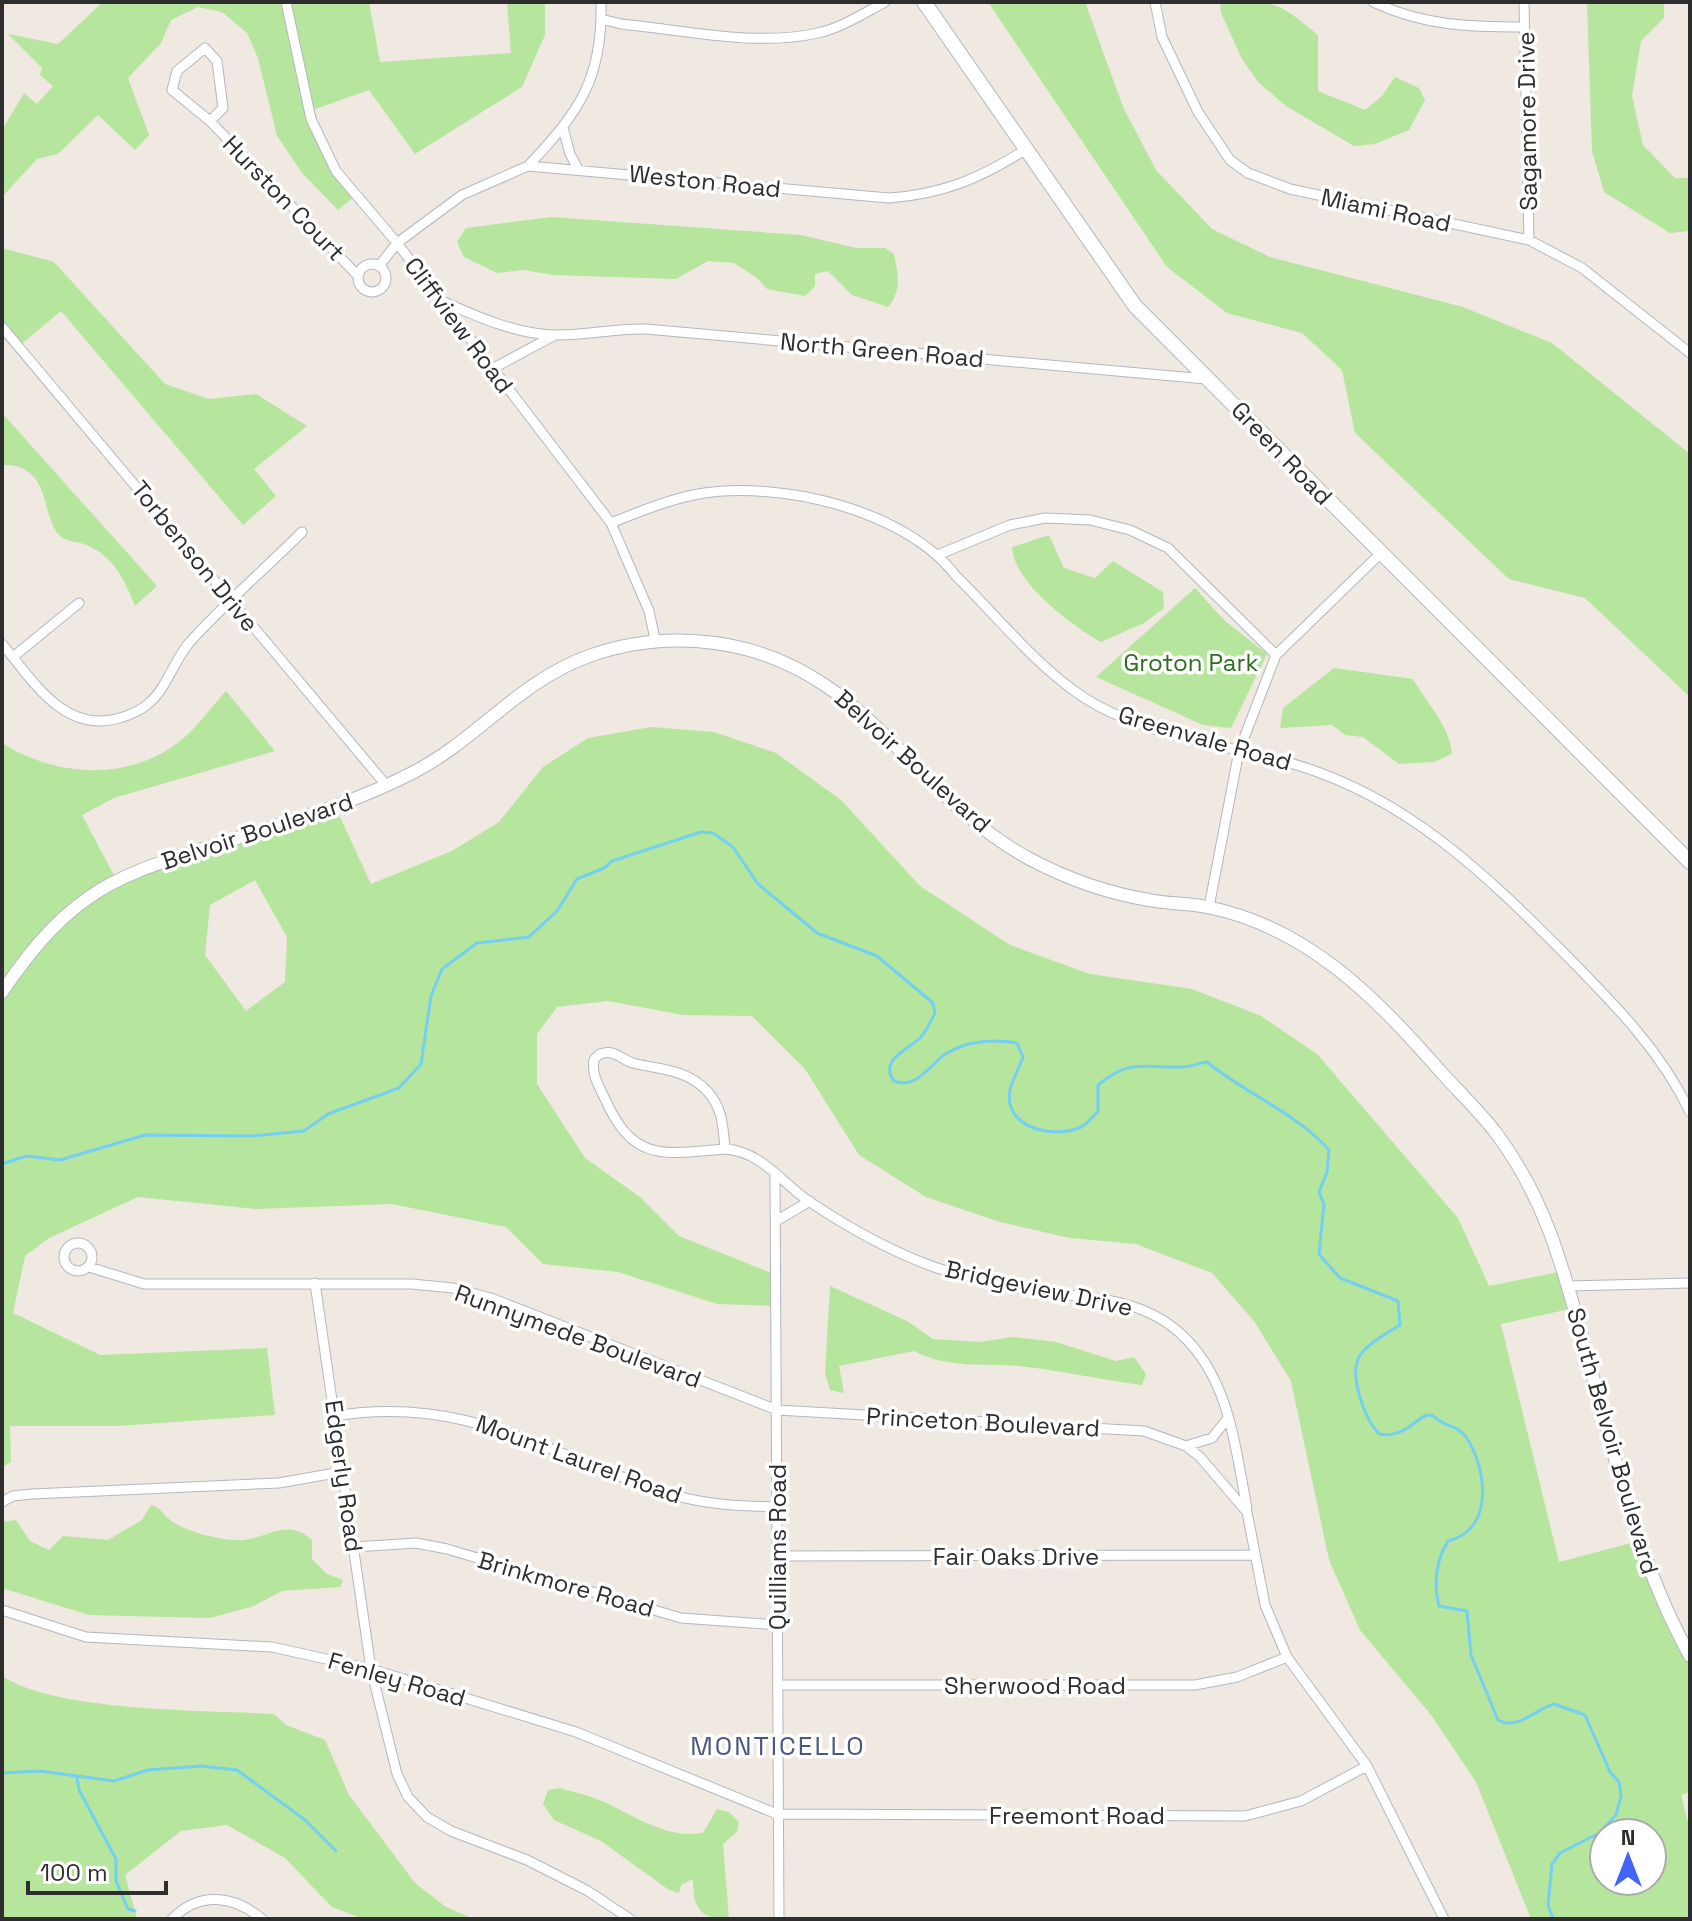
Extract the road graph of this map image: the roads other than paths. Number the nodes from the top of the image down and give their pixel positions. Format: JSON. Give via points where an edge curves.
{"nodes":[{"id":1,"x":286,"y":2,"type":"edge"},
{"id":2,"x":601,"y":2,"type":"edge"},
{"id":3,"x":885,"y":2,"type":"edge"},
{"id":4,"x":924,"y":2,"type":"edge"},
{"id":5,"x":1155,"y":2,"type":"edge"},
{"id":6,"x":1373,"y":2,"type":"edge"},
{"id":7,"x":1524,"y":2,"type":"edge"},
{"id":8,"x":601,"y":19,"type":"junction"},
{"id":9,"x":1524,"y":27,"type":"junction"},
{"id":10,"x":210,"y":121,"type":"junction"},
{"id":11,"x":563,"y":128,"type":"junction"},
{"id":12,"x":1025,"y":150,"type":"junction"},
{"id":13,"x":528,"y":166,"type":"junction"},
{"id":14,"x":578,"y":169,"type":"junction"},
{"id":15,"x":1529,"y":240,"type":"junction"},
{"id":16,"x":397,"y":243,"type":"junction"},
{"id":17,"x":379,"y":266,"type":"junction"},
{"id":18,"x":358,"y":276,"type":"junction"},
{"id":19,"x":442,"y":301,"type":"junction"},
{"id":20,"x":2,"y":327,"type":"edge"},
{"id":21,"x":555,"y":335,"type":"junction"},
{"id":22,"x":1689,"y":349,"type":"edge"},
{"id":23,"x":492,"y":369,"type":"junction"},
{"id":24,"x":1209,"y":379,"type":"junction"},
{"id":25,"x":611,"y":523,"type":"junction"},
{"id":26,"x":302,"y":532,"type":"dead end"},
{"id":27,"x":940,"y":554,"type":"junction"},
{"id":28,"x":1380,"y":554,"type":"junction"},
{"id":29,"x":232,"y":602,"type":"junction"},
{"id":30,"x":79,"y":603,"type":"dead end"},
{"id":31,"x":655,"y":639,"type":"junction"},
{"id":32,"x":2,"y":644,"type":"edge"},
{"id":33,"x":1276,"y":655,"type":"junction"},
{"id":34,"x":13,"y":657,"type":"junction"},
{"id":35,"x":1239,"y":751,"type":"junction"},
{"id":36,"x":386,"y":785,"type":"junction"},
{"id":37,"x":1690,"y":862,"type":"edge"},
{"id":38,"x":1209,"y":907,"type":"junction"},
{"id":39,"x":2,"y":992,"type":"edge"},
{"id":40,"x":1690,"y":1112,"type":"edge"},
{"id":41,"x":725,"y":1149,"type":"junction"},
{"id":42,"x":775,"y":1175,"type":"junction"},
{"id":43,"x":810,"y":1201,"type":"junction"},
{"id":44,"x":776,"y":1221,"type":"junction"},
{"id":45,"x":1549,"y":1221,"type":"joint"},
{"id":46,"x":89,"y":1267,"type":"dead end"},
{"id":47,"x":315,"y":1283,"type":"junction"},
{"id":48,"x":1690,"y":1283,"type":"edge"},
{"id":49,"x":1568,"y":1286,"type":"junction"},
{"id":50,"x":777,"y":1410,"type":"junction"},
{"id":51,"x":335,"y":1416,"type":"junction"},
{"id":52,"x":1228,"y":1418,"type":"junction"},
{"id":53,"x":1186,"y":1446,"type":"junction"},
{"id":54,"x":341,"y":1472,"type":"junction"},
{"id":55,"x":2,"y":1502,"type":"edge"},
{"id":56,"x":776,"y":1507,"type":"junction"},
{"id":57,"x":1247,"y":1512,"type":"junction"},
{"id":58,"x":354,"y":1547,"type":"junction"},
{"id":59,"x":1254,"y":1555,"type":"junction"},
{"id":60,"x":778,"y":1556,"type":"junction"},
{"id":61,"x":2,"y":1610,"type":"edge"},
{"id":62,"x":778,"y":1625,"type":"junction"},
{"id":63,"x":1690,"y":1656,"type":"edge"},
{"id":64,"x":1287,"y":1657,"type":"junction"},
{"id":65,"x":371,"y":1669,"type":"junction"},
{"id":66,"x":778,"y":1685,"type":"junction"},
{"id":67,"x":1367,"y":1766,"type":"junction"},
{"id":68,"x":777,"y":1814,"type":"junction"},
{"id":69,"x":172,"y":1919,"type":"edge"},
{"id":70,"x":262,"y":1919,"type":"edge"},
{"id":71,"x":630,"y":1919,"type":"edge"},
{"id":72,"x":779,"y":1919,"type":"edge"},
{"id":73,"x":1444,"y":1919,"type":"edge"}],
"edges":[{"from":1,"to":16,"type":"street","name":"Cliffview Road","via":[[311,119],[336,171]]},
{"from":2,"to":8,"type":"street"},
{"from":3,"to":8,"type":"street","via":[[819,33],[785,37]]},
{"from":4,"to":12,"type":"main road","name":"Green Road"},
{"from":5,"to":15,"type":"street","name":"Miami Road","via":[[1162,37],[1198,112],[1230,160],[1248,173],[1290,189]]},
{"from":6,"to":9,"type":"street","via":[[1426,23]]},
{"from":7,"to":9,"type":"street","name":"Sagamore Drive"},
{"from":8,"to":11,"type":"street","via":[[589,91]]},
{"from":9,"to":15,"type":"street","name":"Sagamore Drive"},
{"from":10,"to":10,"type":"street","name":"Hurston Court","via":[[223,108],[217,61],[205,48],[177,71],[172,90]]},
{"from":10,"to":18,"type":"street","name":"Hurston Court"},
{"from":11,"to":13,"type":"street"},
{"from":11,"to":14,"type":"street"},
{"from":12,"to":14,"type":"street","name":"Weston Road","via":[[953,188],[889,198]]},
{"from":12,"to":24,"type":"main road","name":"Green Road","via":[[1135,306]]},
{"from":13,"to":14,"type":"street","name":"Weston Road"},
{"from":13,"to":16,"type":"street","name":"Weston Road","via":[[462,195]]},
{"from":15,"to":22,"type":"street","name":"Miami Road","via":[[1582,268]]},
{"from":16,"to":17,"type":"street","name":"Hurston Court"},
{"from":16,"to":19,"type":"street","name":"Cliffview Road"},
{"from":17,"to":18,"type":"street","name":"Hurston Court","via":[[366,266]]},
{"from":17,"to":18,"type":"street","name":"Hurston Court","via":[[386,278],[380,290],[363,289]]},
{"from":19,"to":21,"type":"street","name":"North Green Road","via":[[491,321]]},
{"from":19,"to":23,"type":"street","name":"Cliffview Road"},
{"from":20,"to":29,"type":"street","name":"Torbenson Drive"},
{"from":21,"to":23,"type":"street","name":"North Green Road"},
{"from":21,"to":24,"type":"street","name":"North Green Road","via":[[646,329]]},
{"from":23,"to":25,"type":"street","name":"Cliffview Road"},
{"from":24,"to":28,"type":"main road","name":"Green Road"},
{"from":25,"to":27,"type":"street","name":"Greenvale Road","via":[[701,493],[797,495],[892,527]]},
{"from":25,"to":31,"type":"street","name":"Cliffview Road","via":[[649,611]]},
{"from":26,"to":29,"type":"street"},
{"from":27,"to":33,"type":"street","via":[[1010,525],[1045,518],[1090,520],[1130,530],[1168,548]]},
{"from":27,"to":35,"type":"street","name":"Greenvale Road","via":[[956,576],[1082,696],[1125,719]]},
{"from":28,"to":33,"type":"street"},
{"from":28,"to":37,"type":"main road","name":"Green Road"},
{"from":29,"to":34,"type":"street","via":[[191,642],[150,703],[118,718],[78,718],[58,707]]},
{"from":29,"to":36,"type":"street","name":"Torbenson Drive"},
{"from":30,"to":34,"type":"street"},
{"from":31,"to":36,"type":"street","name":"Belvoir Boulevard","via":[[550,673],[430,763]]},
{"from":31,"to":38,"type":"street","name":"Belvoir Boulevard","via":[[718,643],[789,664],[823,681],[865,714],[965,812],[1023,856],[1080,883],[1146,900]]},
{"from":32,"to":34,"type":"street"},
{"from":33,"to":35,"type":"street"},
{"from":35,"to":38,"type":"street"},
{"from":35,"to":40,"type":"street","name":"Greenvale Road","via":[[1349,783],[1428,828],[1462,855],[1633,1024],[1671,1072]]},
{"from":36,"to":39,"type":"street","name":"Belvoir Boulevard","via":[[144,867],[90,895],[54,925]]},
{"from":38,"to":45,"type":"street","name":"Belvoir Boulevard","via":[[1272,929],[1347,973],[1496,1133]]},
{"from":41,"to":41,"type":"street","via":[[717,1103],[697,1081],[611,1053],[594,1060],[595,1077],[616,1123],[637,1145],[671,1154]]},
{"from":41,"to":42,"type":"street","name":"Bridgeview Drive","via":[[753,1156]]},
{"from":42,"to":43,"type":"street","name":"Bridgeview Drive"},
{"from":42,"to":44,"type":"street","name":"Quilliams Road"},
{"from":43,"to":44,"type":"street"},
{"from":43,"to":52,"type":"street","name":"Bridgeview Drive","via":[[857,1232],[935,1267],[996,1285],[1120,1301],[1142,1309],[1195,1349],[1219,1388]]},
{"from":44,"to":50,"type":"street","name":"Quilliams Road"},
{"from":45,"to":49,"type":"street","name":"South Belvoir Boulevard"},
{"from":46,"to":47,"type":"street","name":"Runnymede Boulevard","via":[[144,1284]]},
{"from":47,"to":50,"type":"street","name":"Runnymede Boulevard","via":[[412,1284],[466,1291]]},
{"from":47,"to":51,"type":"street","name":"Edgerly Road"},
{"from":48,"to":49,"type":"street"},
{"from":49,"to":63,"type":"street","name":"South Belvoir Boulevard","via":[[1643,1557]]},
{"from":50,"to":53,"type":"street","name":"Princeton Boulevard","via":[[1144,1431]]},
{"from":50,"to":56,"type":"street","name":"Quilliams Road"},
{"from":51,"to":54,"type":"street","name":"Edgerly Road"},
{"from":51,"to":56,"type":"street","name":"Mount Laurel Road","via":[[370,1410],[476,1420],[675,1496],[718,1505]]},
{"from":52,"to":53,"type":"street","via":[[1212,1438]]},
{"from":52,"to":57,"type":"street","name":"Bridgeview Drive"},
{"from":53,"to":57,"type":"street","name":"Princeton Boulevard","via":[[1215,1470]]},
{"from":54,"to":55,"type":"street","via":[[279,1483],[32,1494]]},
{"from":54,"to":58,"type":"street","name":"Edgerly Road"},
{"from":56,"to":60,"type":"street","name":"Quilliams Road"},
{"from":57,"to":59,"type":"street","name":"Princeton Boulevard"},
{"from":58,"to":62,"type":"street","name":"Brinkmore Road","via":[[416,1543],[681,1618]]},
{"from":58,"to":65,"type":"street","name":"Edgerly Road"},
{"from":59,"to":60,"type":"street","name":"Fair Oaks Drive"},
{"from":59,"to":64,"type":"street","name":"Princeton Boulevard","via":[[1265,1605]]},
{"from":60,"to":62,"type":"street","name":"Quilliams Road"},
{"from":61,"to":65,"type":"street","name":"Fenley Road","via":[[86,1637],[272,1647]]},
{"from":62,"to":66,"type":"street","name":"Quilliams Road"},
{"from":64,"to":66,"type":"street","name":"Sherwood Road","via":[[1237,1677],[1195,1685]]},
{"from":64,"to":67,"type":"street","name":"Princeton Boulevard"},
{"from":65,"to":68,"type":"street","name":"Fenley Road","via":[[576,1732]]},
{"from":65,"to":71,"type":"street","name":"Edgerly Road","via":[[397,1774],[408,1797],[427,1817],[527,1860]]},
{"from":66,"to":68,"type":"street","name":"Quilliams Road"},
{"from":67,"to":68,"type":"street","name":"Freemont Road","via":[[1301,1801],[1245,1816]]},
{"from":67,"to":73,"type":"street","name":"Princeton Boulevard"},
{"from":68,"to":72,"type":"street","name":"Quilliams Road"},
{"from":69,"to":70,"type":"street","via":[[185,1907],[213,1898],[240,1904]]}]}
